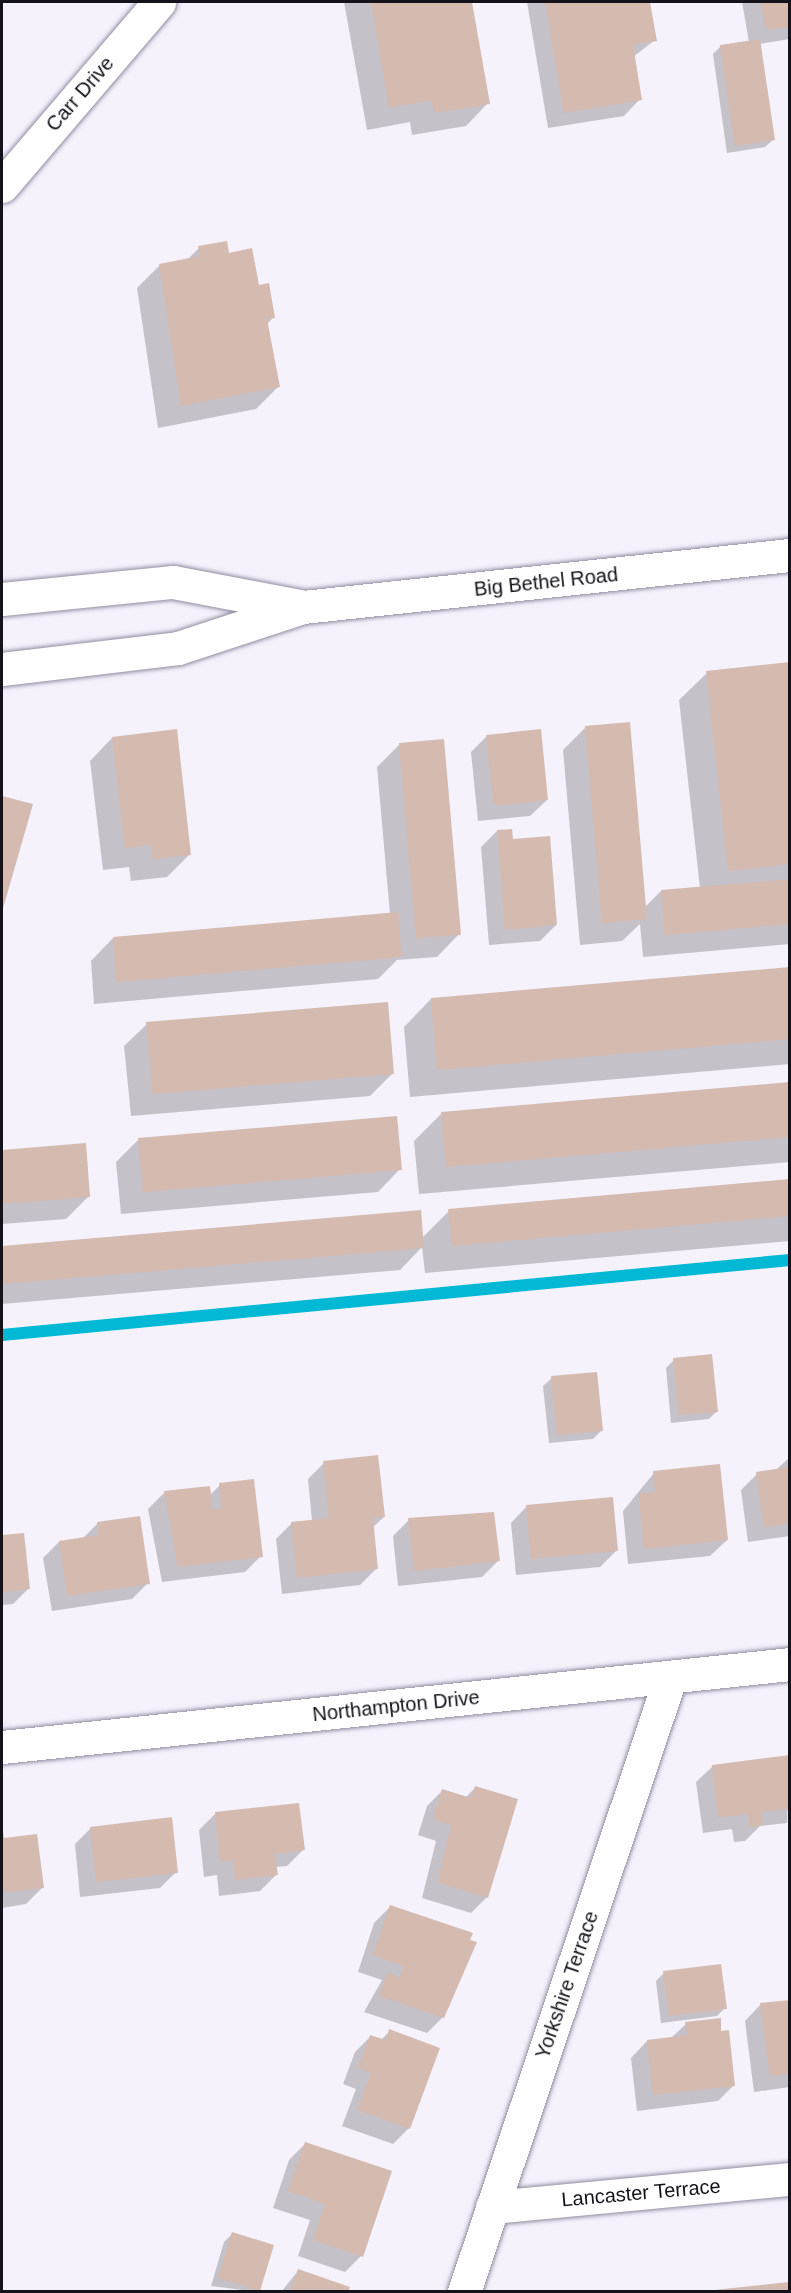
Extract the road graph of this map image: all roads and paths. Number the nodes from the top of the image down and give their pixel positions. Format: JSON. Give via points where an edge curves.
{"nodes":[{"id":1,"x":159,"y":2,"type":"edge"},
{"id":2,"x":2,"y":186,"type":"edge"},
{"id":3,"x":789,"y":555,"type":"edge"},
{"id":4,"x":2,"y":599,"type":"edge"},
{"id":5,"x":303,"y":607,"type":"junction"},
{"id":6,"x":2,"y":669,"type":"edge"},
{"id":7,"x":789,"y":1664,"type":"edge"},
{"id":8,"x":670,"y":1678,"type":"junction"},
{"id":9,"x":2,"y":1747,"type":"edge"},
{"id":10,"x":789,"y":2179,"type":"edge"},
{"id":11,"x":492,"y":2207,"type":"junction"},
{"id":12,"x":464,"y":2292,"type":"edge"}],
"edges":[{"from":1,"to":2,"type":"street","name":"Carr Drive"},
{"from":3,"to":5,"type":"street","name":"Big Bethel Road"},
{"from":4,"to":5,"type":"street","name":"Big Bethel Road","via":[[173,582]]},
{"from":5,"to":6,"type":"street","name":"Big Bethel Road","via":[[177,648]]},
{"from":7,"to":8,"type":"street","name":"Northampton Drive"},
{"from":8,"to":9,"type":"street","name":"Northampton Drive"},
{"from":8,"to":11,"type":"street","name":"Yorkshire Terrace"},
{"from":10,"to":11,"type":"street","name":"Lancaster Terrace"},
{"from":11,"to":12,"type":"street","name":"Yorkshire Terrace"}]}
